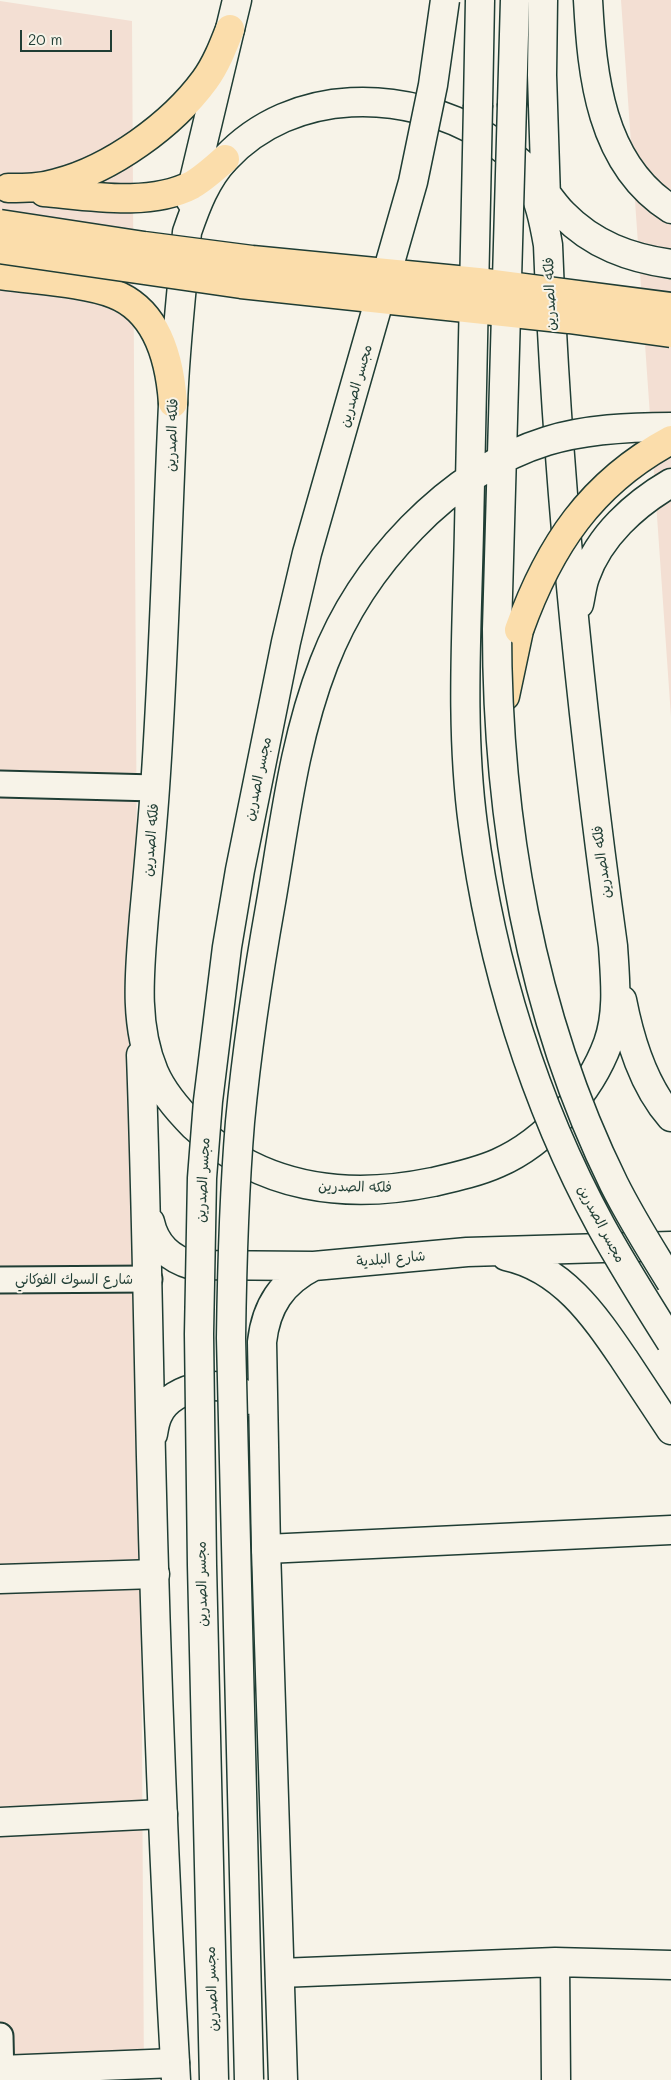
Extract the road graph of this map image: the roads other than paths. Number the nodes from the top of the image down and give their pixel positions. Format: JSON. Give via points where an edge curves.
{"nodes":[{"id":1,"x":237,"y":0,"type":"edge"},
{"id":2,"x":445,"y":0,"type":"edge"},
{"id":3,"x":480,"y":0,"type":"edge"},
{"id":4,"x":514,"y":0,"type":"edge"},
{"id":5,"x":543,"y":0,"type":"edge"},
{"id":6,"x":588,"y":0,"type":"edge"},
{"id":7,"x":230,"y":30,"type":"junction"},
{"id":8,"x":510,"y":154,"type":"junction"},
{"id":9,"x":225,"y":159,"type":"junction"},
{"id":10,"x":193,"y":184,"type":"junction"},
{"id":11,"x":4,"y":188,"type":"edge"},
{"id":12,"x":546,"y":193,"type":"junction"},
{"id":13,"x":671,"y":209,"type":"edge"},
{"id":14,"x":0,"y":224,"type":"edge"},
{"id":15,"x":187,"y":232,"type":"junction"},
{"id":16,"x":548,"y":246,"type":"junction"},
{"id":17,"x":0,"y":249,"type":"edge"},
{"id":18,"x":671,"y":264,"type":"edge"},
{"id":19,"x":0,"y":275,"type":"edge"},
{"id":20,"x":671,"y":307,"type":"edge"},
{"id":21,"x":671,"y":333,"type":"edge"},
{"id":22,"x":173,"y":403,"type":"junction"},
{"id":23,"x":671,"y":427,"type":"edge"},
{"id":24,"x":671,"y":440,"type":"edge"},
{"id":25,"x":671,"y":483,"type":"edge"},
{"id":26,"x":577,"y":653,"type":"junction"},
{"id":27,"x":502,"y":760,"type":"junction"},
{"id":28,"x":0,"y":784,"type":"edge"},
{"id":29,"x":155,"y":788,"type":"junction"},
{"id":30,"x":613,"y":946,"type":"junction"},
{"id":31,"x":139,"y":987,"type":"junction"},
{"id":32,"x":670,"y":1124,"type":"edge"},
{"id":33,"x":146,"y":1206,"type":"junction"},
{"id":34,"x":671,"y":1232,"type":"edge"},
{"id":35,"x":671,"y":1246,"type":"edge"},
{"id":36,"x":619,"y":1248,"type":"junction"},
{"id":37,"x":467,"y":1252,"type":"junction"},
{"id":38,"x":314,"y":1266,"type":"junction"},
{"id":39,"x":149,"y":1279,"type":"junction"},
{"id":40,"x":0,"y":1280,"type":"edge"},
{"id":41,"x":671,"y":1282,"type":"edge"},
{"id":42,"x":671,"y":1342,"type":"edge"},
{"id":43,"x":671,"y":1430,"type":"edge"},
{"id":44,"x":264,"y":1444,"type":"junction"},
{"id":45,"x":151,"y":1456,"type":"junction"},
{"id":46,"x":671,"y":1530,"type":"edge"},
{"id":47,"x":266,"y":1549,"type":"junction"},
{"id":48,"x":155,"y":1574,"type":"junction"},
{"id":49,"x":0,"y":1579,"type":"edge"},
{"id":50,"x":163,"y":1814,"type":"junction"},
{"id":51,"x":0,"y":1822,"type":"edge"},
{"id":52,"x":555,"y":1962,"type":"junction"},
{"id":53,"x":671,"y":1965,"type":"edge"},
{"id":54,"x":280,"y":1974,"type":"junction"},
{"id":55,"x":0,"y":2036,"type":"edge"},
{"id":56,"x":175,"y":2071,"type":"edge"},
{"id":57,"x":1,"y":2074,"type":"edge"},
{"id":58,"x":214,"y":2080,"type":"edge"},
{"id":59,"x":248,"y":2080,"type":"edge"},
{"id":60,"x":283,"y":2080,"type":"edge"},
{"id":61,"x":556,"y":2080,"type":"edge"}],
"edges":[{"from":1,"to":7,"type":"main road"},
{"from":2,"to":58,"type":"main road","name":"مجسر الصدرين","bridge":true,"via":[[433,85],[413,182],[307,553],[286,642],[240,870],[209,1091],[202,1178],[199,1334]]},
{"from":3,"to":42,"type":"main road","name":"مجسر الصدرين","bridge":true,"via":[[465,664],[467,771],[473,824],[500,966],[544,1103],[600,1224]]},
{"from":4,"to":27,"type":"main road","bridge":true,"via":[[497,596]]},
{"from":5,"to":12,"type":"main road"},
{"from":6,"to":13,"type":"main road","via":[[597,93],[610,132],[630,169]]},
{"from":7,"to":10,"type":"main road"},
{"from":7,"to":11,"type":"highway","via":[[205,80],[186,103],[140,142],[94,169],[58,183]]},
{"from":8,"to":9,"type":"main road","name":"فلكه الصدرين","via":[[488,138],[438,114],[398,104],[370,102],[327,105],[288,116],[255,134]]},
{"from":8,"to":12,"type":"main road"},
{"from":8,"to":16,"type":"main road","name":"فلكه الصدرين","via":[[527,177],[537,200]]},
{"from":9,"to":10,"type":"highway"},
{"from":9,"to":15,"type":"main road","name":"فلكه الصدرين","via":[[206,185]]},
{"from":10,"to":11,"type":"highway","via":[[151,196],[113,198]]},
{"from":10,"to":15,"type":"main road"},
{"from":12,"to":16,"type":"main road"},
{"from":12,"to":18,"type":"main road","via":[[563,214],[602,244],[625,254]]},
{"from":14,"to":20,"type":"highway","bridge":true,"via":[[252,260],[478,282]]},
{"from":15,"to":22,"type":"main road","name":"فلكه الصدرين"},
{"from":16,"to":26,"type":"main road","name":"فلكه الصدرين","via":[[554,376]]},
{"from":17,"to":21,"type":"highway","bridge":true,"via":[[241,284]]},
{"from":19,"to":22,"type":"highway","via":[[96,288],[116,294],[134,306],[154,327],[165,351]]},
{"from":22,"to":29,"type":"main road","name":"فلكه الصدرين"},
{"from":23,"to":59,"type":"main road","bridge":true,"via":[[610,430],[548,441],[482,472],[441,502],[390,551],[349,609],[323,665],[301,736],[284,820],[246,1063],[232,1239]]},
{"from":24,"to":27,"type":"highway","bridge":true,"via":[[608,483],[569,527],[544,569],[522,622],[510,664],[503,704]]},
{"from":25,"to":26,"type":"main road","via":[[643,501],[601,545],[585,577],[578,612]]},
{"from":26,"to":30,"type":"main road","name":"فلكه الصدرين"},
{"from":27,"to":41,"type":"main road","bridge":true,"via":[[520,890],[545,1001],[560,1048],[582,1113],[614,1185]]},
{"from":28,"to":29,"type":"street"},
{"from":29,"to":31,"type":"main road","name":"فلكه الصدرين"},
{"from":30,"to":31,"type":"main road","name":"فلكه الصدرين","via":[[616,991],[614,1021],[608,1042],[586,1084],[562,1114],[540,1136],[501,1162],[447,1179],[392,1188],[335,1189],[306,1185],[244,1162],[205,1135],[165,1093],[154,1071],[144,1039]]},
{"from":30,"to":32,"type":"main road","via":[[626,1023],[634,1048]]},
{"from":31,"to":33,"type":"main road"},
{"from":33,"to":38,"type":"main road","name":"شارع البلدية","via":[[151,1228],[161,1249],[178,1261],[192,1265]]},
{"from":33,"to":39,"type":"main road"},
{"from":34,"to":36,"type":"main road","via":[[658,1239]]},
{"from":35,"to":36,"type":"main road","name":"شارع البلدية"},
{"from":36,"to":37,"type":"main road","name":"شارع البلدية"},
{"from":37,"to":38,"type":"main road","name":"شارع البلدية"},
{"from":37,"to":43,"type":"main road","via":[[508,1257],[536,1266],[556,1278],[584,1304]]},
{"from":38,"to":44,"type":"main road","via":[[300,1273],[277,1296],[264,1326]]},
{"from":39,"to":40,"type":"street","name":"شارع السوك الفوكاني"},
{"from":39,"to":45,"type":"main road"},
{"from":44,"to":45,"type":"main road","via":[[261,1420],[255,1405],[244,1394],[221,1387],[204,1387],[186,1391],[166,1404],[153,1431]]},
{"from":44,"to":47,"type":"main road"},
{"from":45,"to":48,"type":"main road"},
{"from":46,"to":47,"type":"main road"},
{"from":47,"to":54,"type":"main road"},
{"from":48,"to":49,"type":"main road"},
{"from":48,"to":50,"type":"main road"},
{"from":50,"to":51,"type":"main road"},
{"from":50,"to":56,"type":"main road"},
{"from":52,"to":53,"type":"main road"},
{"from":52,"to":54,"type":"main road"},
{"from":52,"to":61,"type":"main road"},
{"from":54,"to":60,"type":"main road"},
{"from":55,"to":57,"type":"street"},
{"from":56,"to":57,"type":"main road"}]}
